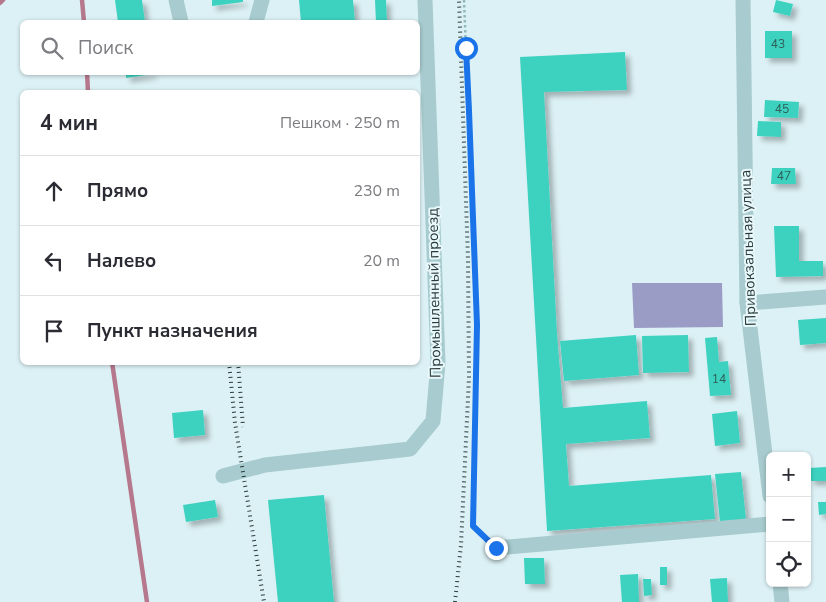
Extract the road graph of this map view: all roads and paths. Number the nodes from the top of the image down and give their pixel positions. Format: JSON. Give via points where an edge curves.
{"nodes":[{"id":1,"x":176,"y":0,"type":"edge"},
{"id":2,"x":262,"y":0,"type":"edge"},
{"id":3,"x":425,"y":0,"type":"edge"},
{"id":4,"x":464,"y":0,"type":"edge"},
{"id":5,"x":742,"y":0,"type":"edge"},
{"id":6,"x":181,"y":20,"type":"edge"},
{"id":7,"x":257,"y":20,"type":"edge"},
{"id":8,"x":826,"y":298,"type":"edge"},
{"id":9,"x":747,"y":303,"type":"junction"},
{"id":10,"x":766,"y":462,"type":"edge"},
{"id":11,"x":223,"y":476,"type":"dead end"},
{"id":12,"x":766,"y":524,"type":"edge"},
{"id":13,"x":496,"y":548,"type":"joint"},
{"id":14,"x":780,"y":587,"type":"edge"},
{"id":15,"x":782,"y":602,"type":"edge"}],
"edges":[{"from":1,"to":6,"type":"street"},
{"from":2,"to":7,"type":"street"},
{"from":3,"to":11,"type":"street","name":"Промышленный проезд","via":[[438,363],[433,421],[410,449],[265,465]]},
{"from":4,"to":13,"type":"path","via":[[477,325],[473,526]]},
{"from":5,"to":9,"type":"street","name":"Привокзальная улица"},
{"from":8,"to":9,"type":"street"},
{"from":9,"to":10,"type":"street","name":"Привокзальная улица"},
{"from":12,"to":13,"type":"street"},
{"from":14,"to":15,"type":"street"}]}
